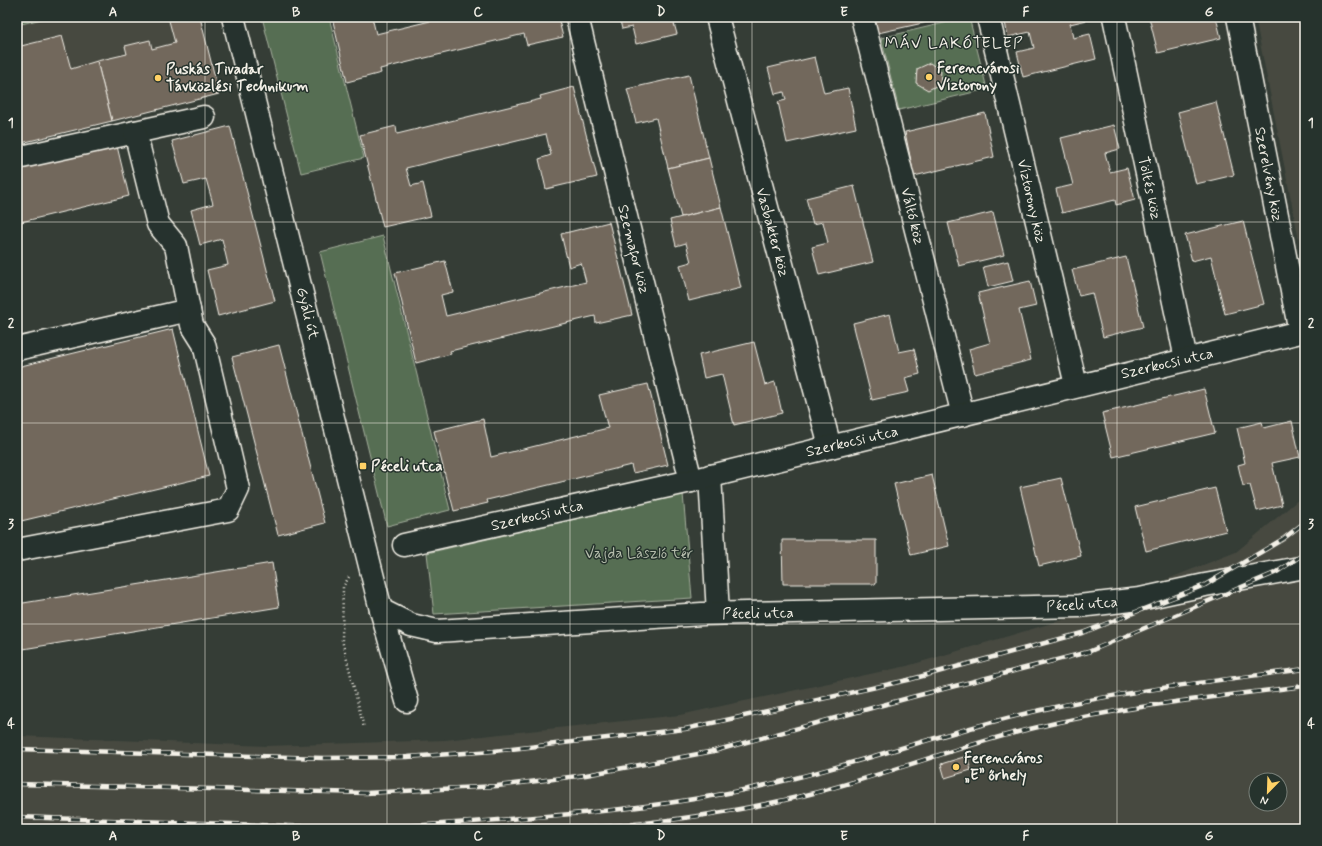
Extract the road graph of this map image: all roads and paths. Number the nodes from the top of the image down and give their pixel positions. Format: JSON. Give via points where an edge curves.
{"nodes":[{"id":1,"x":233,"y":17,"type":"edge"},
{"id":2,"x":577,"y":17,"type":"edge"},
{"id":3,"x":717,"y":17,"type":"edge"},
{"id":4,"x":862,"y":17,"type":"edge"},
{"id":5,"x":988,"y":17,"type":"edge"},
{"id":6,"x":1114,"y":17,"type":"edge"},
{"id":7,"x":1238,"y":17,"type":"edge"},
{"id":8,"x":204,"y":117,"type":"dead end"},
{"id":9,"x":134,"y":132,"type":"junction"},
{"id":10,"x":17,"y":158,"type":"edge"},
{"id":11,"x":189,"y":310,"type":"junction"},
{"id":12,"x":1300,"y":332,"type":"joint"},
{"id":13,"x":17,"y":349,"type":"edge"},
{"id":14,"x":1186,"y":359,"type":"junction"},
{"id":15,"x":1076,"y":385,"type":"junction"},
{"id":16,"x":963,"y":415,"type":"junction"},
{"id":17,"x":830,"y":447,"type":"junction"},
{"id":18,"x":700,"y":479,"type":"junction"},
{"id":19,"x":404,"y":545,"type":"dead end"},
{"id":20,"x":17,"y":550,"type":"edge"},
{"id":21,"x":367,"y":550,"type":"junction"},
{"id":22,"x":1305,"y":567,"type":"edge"},
{"id":23,"x":381,"y":610,"type":"junction"},
{"id":24,"x":718,"y":613,"type":"junction"},
{"id":25,"x":407,"y":701,"type":"dead end"},
{"id":26,"x":364,"y":728,"type":"dead end"}],
"edges":[{"from":1,"to":21,"type":"street","name":"Gyáli út"},
{"from":2,"to":18,"type":"street","name":"Szemafor köz"},
{"from":3,"to":17,"type":"street","name":"Vasbakter köz"},
{"from":4,"to":16,"type":"street","name":"Váltó köz"},
{"from":5,"to":15,"type":"street","name":"Víztorony köz"},
{"from":6,"to":14,"type":"street","name":"Töltés köz"},
{"from":7,"to":12,"type":"street","name":"Szerelvény köz"},
{"from":8,"to":9,"type":"street"},
{"from":9,"to":10,"type":"street"},
{"from":9,"to":11,"type":"street","via":[[158,224],[176,246]]},
{"from":11,"to":13,"type":"street"},
{"from":11,"to":20,"type":"street","via":[[192,325],[204,344],[238,489],[228,510]]},
{"from":12,"to":14,"type":"street","name":"Szerkocsi utca"},
{"from":14,"to":15,"type":"street","name":"Szerkocsi utca"},
{"from":15,"to":16,"type":"street","name":"Szerkocsi utca"},
{"from":16,"to":17,"type":"street","name":"Szerkocsi utca"},
{"from":17,"to":18,"type":"street","name":"Szerkocsi utca"},
{"from":18,"to":19,"type":"street","name":"Szerkocsi utca"},
{"from":18,"to":24,"type":"street","name":"Szemafor köz"},
{"from":21,"to":23,"type":"street","name":"Gyáli út"},
{"from":21,"to":26,"type":"path","via":[[343,587],[342,640]]},
{"from":22,"to":24,"type":"street","name":"Péceli utca","via":[[1140,599],[1079,606]]},
{"from":23,"to":24,"type":"street","name":"Péceli utca","via":[[410,625],[437,631]]},
{"from":23,"to":25,"type":"street","name":"Gyáli út"}]}
